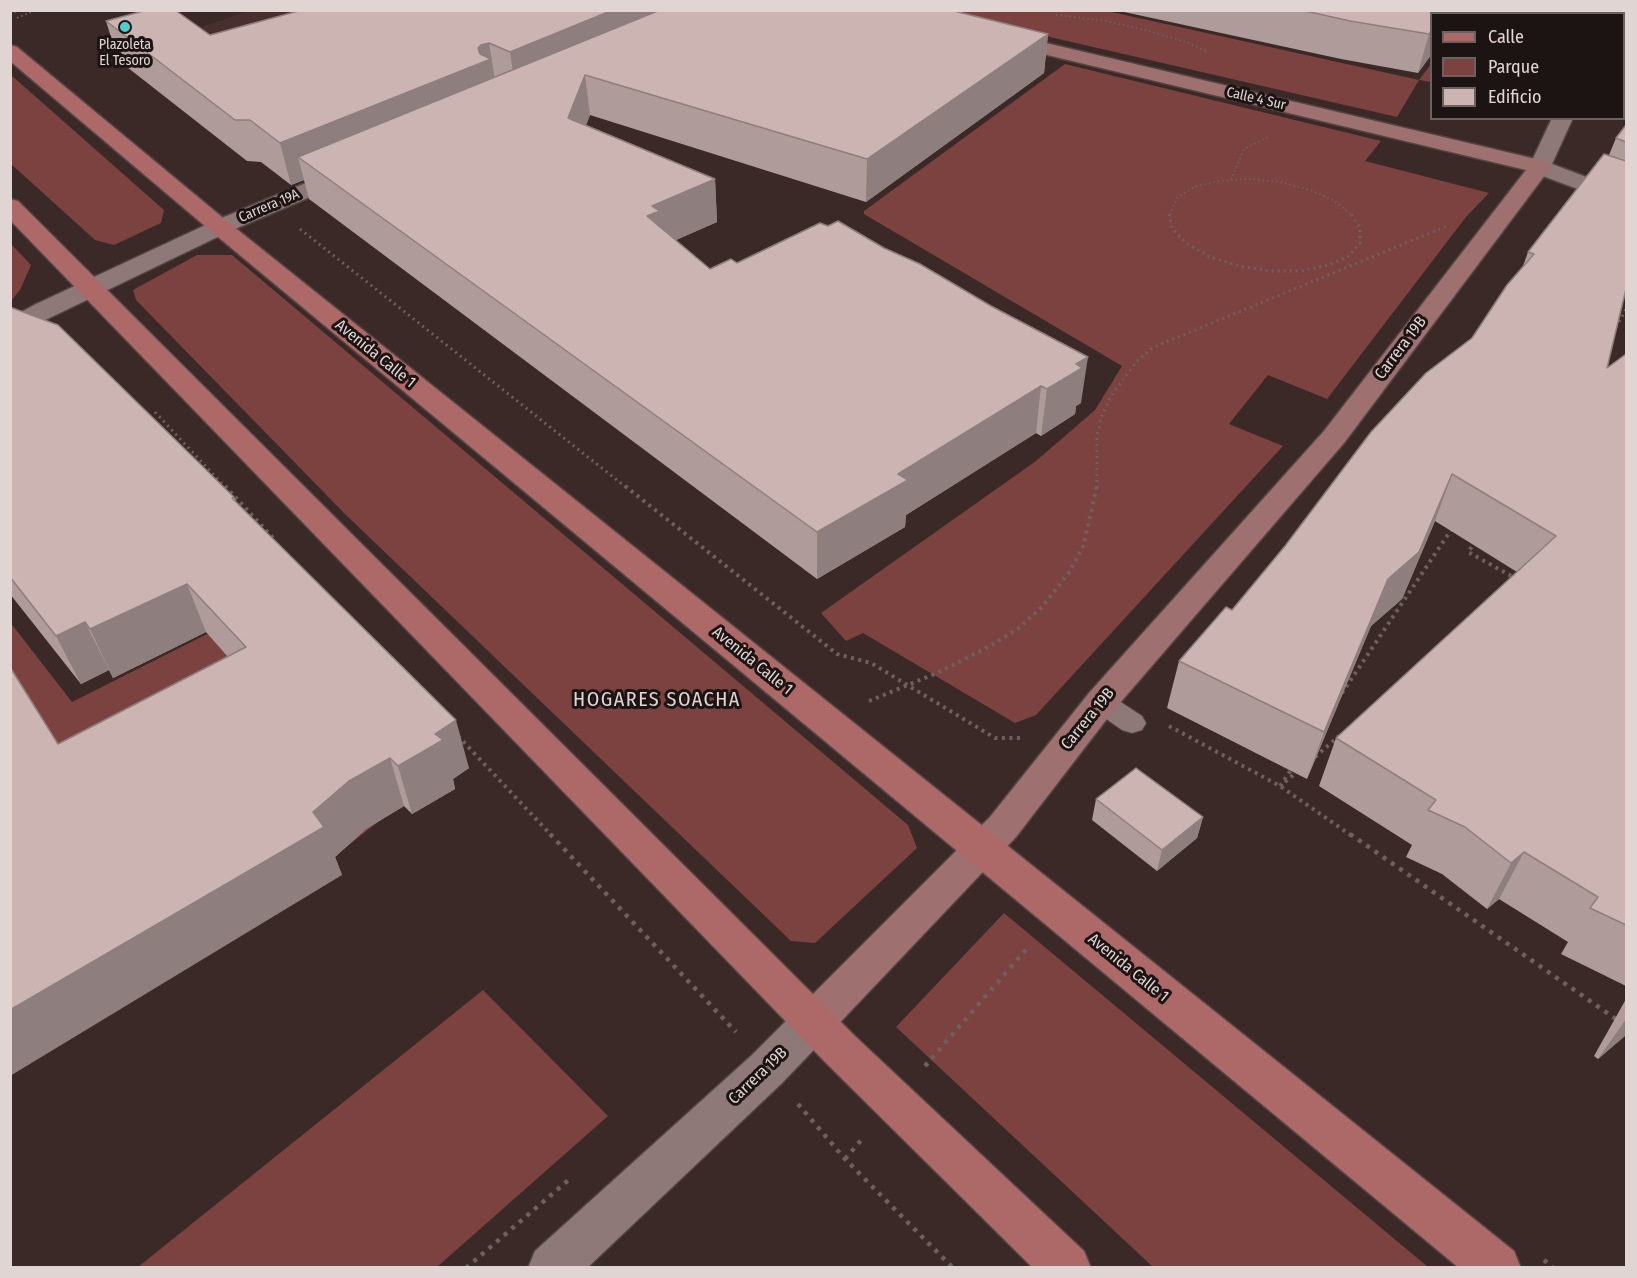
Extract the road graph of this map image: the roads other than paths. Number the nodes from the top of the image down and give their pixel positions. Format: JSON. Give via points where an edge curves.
{"nodes":[{"id":1,"x":981,"y":33,"type":"edge"},
{"id":2,"x":10,"y":51,"type":"edge"},
{"id":3,"x":1562,"y":120,"type":"edge"},
{"id":4,"x":371,"y":163,"type":"edge"},
{"id":5,"x":1540,"y":167,"type":"junction"},
{"id":6,"x":1626,"y":200,"type":"edge"},
{"id":7,"x":10,"y":206,"type":"edge"},
{"id":8,"x":220,"y":227,"type":"junction"},
{"id":9,"x":92,"y":287,"type":"junction"},
{"id":10,"x":10,"y":329,"type":"edge"},
{"id":11,"x":1101,"y":702,"type":"junction"},
{"id":12,"x":1132,"y":723,"type":"dead end"},
{"id":13,"x":982,"y":849,"type":"junction"},
{"id":14,"x":814,"y":1021,"type":"junction"},
{"id":15,"x":552,"y":1268,"type":"edge"},
{"id":16,"x":1067,"y":1268,"type":"edge"},
{"id":17,"x":1497,"y":1268,"type":"edge"}],
"edges":[{"from":1,"to":5,"type":"main road","name":"Calle 4 Sur"},
{"from":2,"to":8,"type":"main road","name":"Avenida Calle 1"},
{"from":3,"to":5,"type":"street","name":"Carrera 19B"},
{"from":4,"to":8,"type":"street","name":"Carrera 19A"},
{"from":5,"to":6,"type":"street","name":"Calle 4 Sur"},
{"from":5,"to":11,"type":"main road","name":"Carrera 19B","via":[[1334,437]]},
{"from":7,"to":9,"type":"main road"},
{"from":8,"to":9,"type":"street","name":"Carrera 19A"},
{"from":8,"to":13,"type":"main road","name":"Avenida Calle 1"},
{"from":9,"to":10,"type":"street","name":"Carrera 19A"},
{"from":9,"to":14,"type":"main road"},
{"from":11,"to":12,"type":"lane"},
{"from":11,"to":13,"type":"main road","name":"Carrera 19B"},
{"from":13,"to":14,"type":"main road","name":"Carrera 19B"},
{"from":13,"to":17,"type":"main road","name":"Avenida Calle 1"},
{"from":14,"to":15,"type":"street","name":"Carrera 19B"},
{"from":14,"to":16,"type":"main road"}]}
